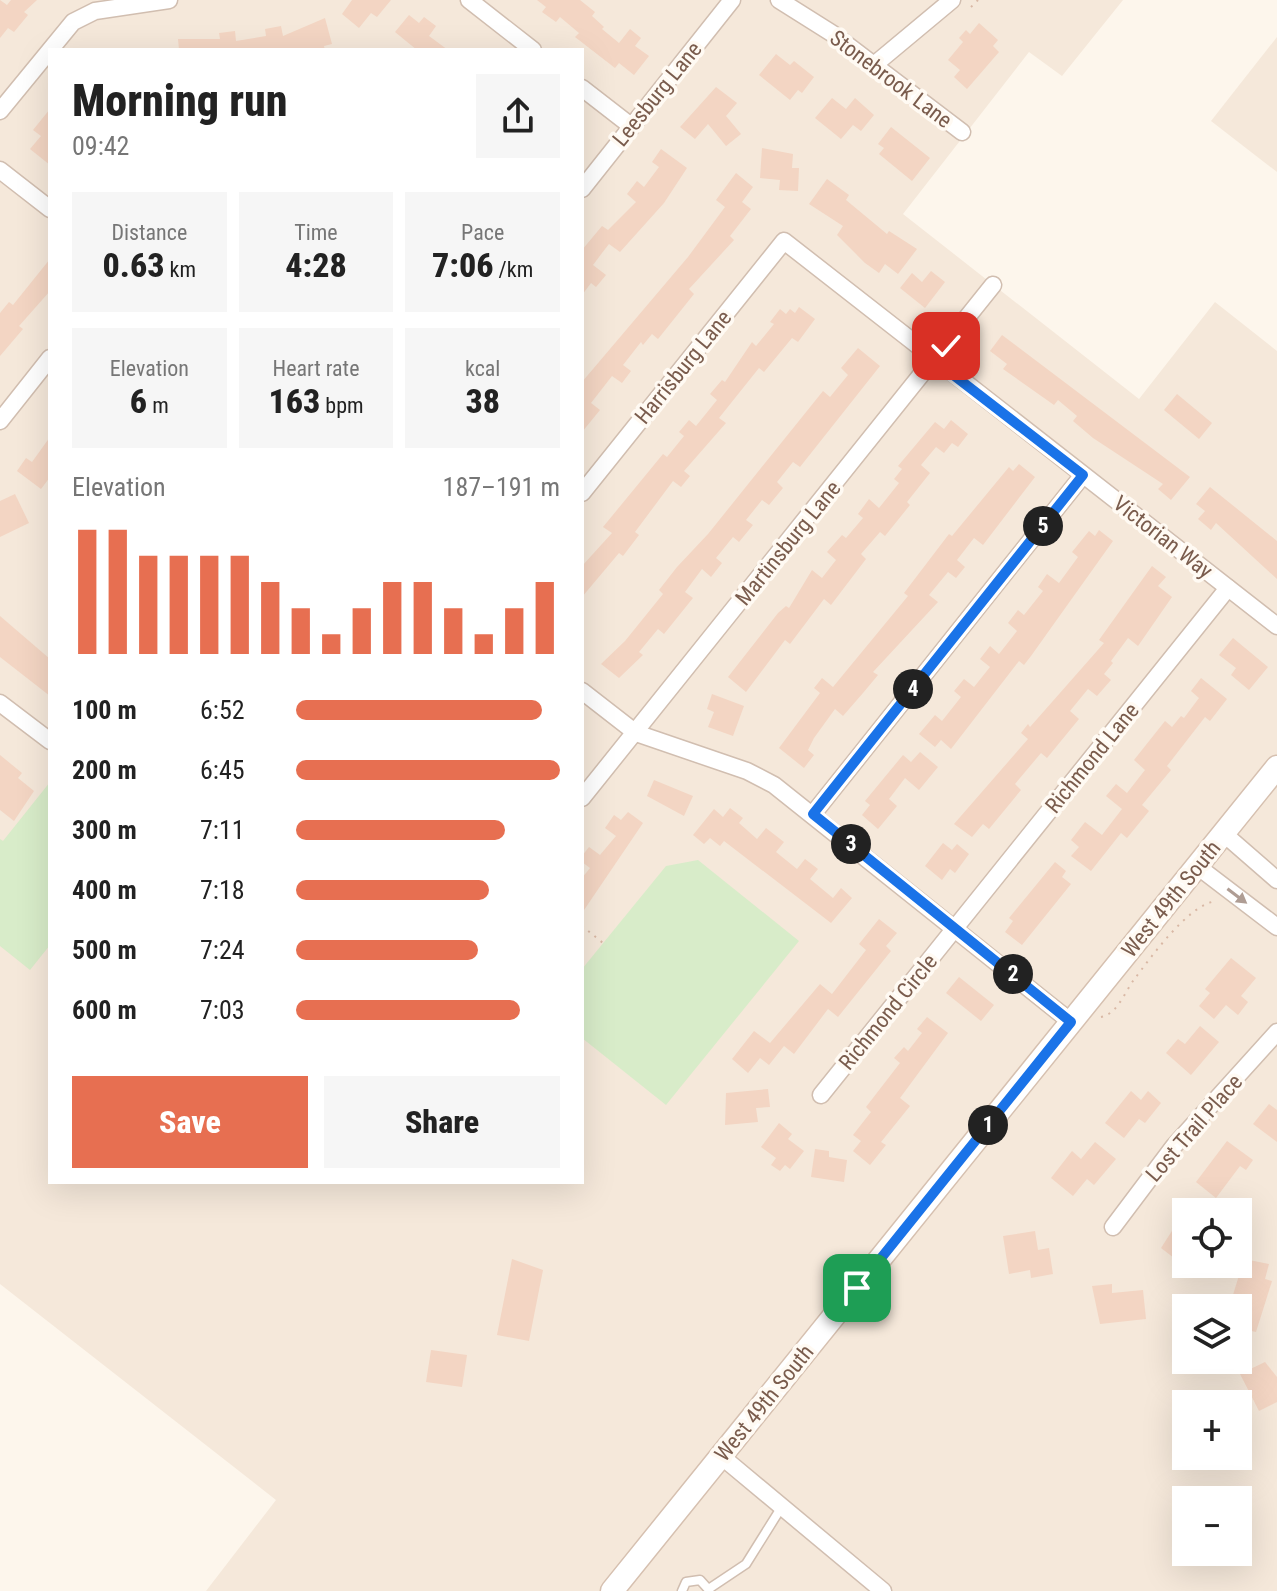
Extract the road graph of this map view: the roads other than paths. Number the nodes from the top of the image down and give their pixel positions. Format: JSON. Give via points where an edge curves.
{"nodes":[{"id":1,"x":169,"y":0,"type":"edge"},
{"id":2,"x":469,"y":0,"type":"edge"},
{"id":3,"x":732,"y":0,"type":"edge"},
{"id":4,"x":779,"y":0,"type":"edge"},
{"id":5,"x":952,"y":0,"type":"edge"},
{"id":6,"x":52,"y":48,"type":"edge"},
{"id":7,"x":530,"y":48,"type":"edge"},
{"id":8,"x":48,"y":52,"type":"edge"},
{"id":9,"x":874,"y":65,"type":"junction"},
{"id":10,"x":584,"y":90,"type":"edge"},
{"id":11,"x":0,"y":111,"type":"edge"},
{"id":12,"x":631,"y":126,"type":"junction"},
{"id":13,"x":962,"y":132,"type":"dead end"},
{"id":14,"x":0,"y":170,"type":"edge"},
{"id":15,"x":584,"y":186,"type":"edge"},
{"id":16,"x":48,"y":207,"type":"edge"},
{"id":17,"x":784,"y":241,"type":"joint"},
{"id":18,"x":993,"y":285,"type":"dead end"},
{"id":19,"x":934,"y":360,"type":"junction"},
{"id":20,"x":48,"y":361,"type":"edge"},
{"id":21,"x":0,"y":421,"type":"edge"},
{"id":22,"x":1083,"y":475,"type":"junction"},
{"id":23,"x":584,"y":491,"type":"edge"},
{"id":24,"x":1228,"y":588,"type":"junction"},
{"id":25,"x":1277,"y":626,"type":"edge"},
{"id":26,"x":584,"y":693,"type":"edge"},
{"id":27,"x":0,"y":703,"type":"edge"},
{"id":28,"x":636,"y":733,"type":"junction"},
{"id":29,"x":48,"y":739,"type":"edge"},
{"id":30,"x":1277,"y":767,"type":"edge"},
{"id":31,"x":584,"y":796,"type":"edge"},
{"id":32,"x":813,"y":814,"type":"junction"},
{"id":33,"x":1223,"y":833,"type":"junction"},
{"id":34,"x":1197,"y":866,"type":"junction"},
{"id":35,"x":1277,"y":880,"type":"edge"},
{"id":36,"x":1277,"y":927,"type":"edge"},
{"id":37,"x":956,"y":928,"type":"junction"},
{"id":38,"x":1071,"y":1022,"type":"junction"},
{"id":39,"x":1277,"y":1032,"type":"edge"},
{"id":40,"x":821,"y":1095,"type":"dead end"},
{"id":41,"x":1113,"y":1227,"type":"dead end"},
{"id":42,"x":721,"y":1456,"type":"junction"},
{"id":43,"x":781,"y":1508,"type":"junction"},
{"id":44,"x":709,"y":1589,"type":"edge"},
{"id":45,"x":612,"y":1591,"type":"edge"},
{"id":46,"x":682,"y":1591,"type":"edge"},
{"id":47,"x":883,"y":1591,"type":"edge"}],
"edges":[{"from":1,"to":6,"type":"street","via":[[95,11],[73,22]]},
{"from":2,"to":7,"type":"street"},
{"from":3,"to":12,"type":"street","name":"Leesburg Lane"},
{"from":4,"to":9,"type":"street","name":"Stonebrook Lane"},
{"from":5,"to":9,"type":"street"},
{"from":8,"to":11,"type":"street"},
{"from":9,"to":13,"type":"street","name":"Stonebrook Lane"},
{"from":10,"to":12,"type":"street"},
{"from":12,"to":15,"type":"street","name":"Leesburg Lane"},
{"from":14,"to":16,"type":"street"},
{"from":17,"to":19,"type":"street","name":"Victorian Way"},
{"from":17,"to":23,"type":"street","name":"Harrisburg Lane"},
{"from":18,"to":19,"type":"street","name":"Martinsburg Lane"},
{"from":19,"to":22,"type":"street","name":"Victorian Way"},
{"from":19,"to":28,"type":"street","name":"Martinsburg Lane"},
{"from":20,"to":21,"type":"street"},
{"from":22,"to":24,"type":"street","name":"Victorian Way"},
{"from":22,"to":32,"type":"street"},
{"from":24,"to":25,"type":"street","name":"Victorian Way"},
{"from":24,"to":37,"type":"street","name":"Richmond Lane"},
{"from":26,"to":28,"type":"street"},
{"from":27,"to":29,"type":"street"},
{"from":28,"to":31,"type":"street","name":"Martinsburg Lane"},
{"from":28,"to":32,"type":"street","via":[[747,771]]},
{"from":30,"to":33,"type":"street","name":"West 49th South"},
{"from":32,"to":37,"type":"street"},
{"from":33,"to":34,"type":"street","name":"West 49th South"},
{"from":33,"to":35,"type":"street"},
{"from":34,"to":36,"type":"street","one_way":true},
{"from":34,"to":38,"type":"street","name":"West 49th South"},
{"from":37,"to":38,"type":"street"},
{"from":37,"to":40,"type":"street","name":"Richmond Circle"},
{"from":38,"to":42,"type":"street","name":"West 49th South"},
{"from":39,"to":41,"type":"street","name":"Lost Trail Place","via":[[1174,1146]]},
{"from":42,"to":43,"type":"street"},
{"from":42,"to":45,"type":"street","name":"West 49th South"},
{"from":43,"to":44,"type":"lane","via":[[746,1564]]},
{"from":43,"to":47,"type":"street"},
{"from":44,"to":46,"type":"lane","via":[[693,1579]]}]}
